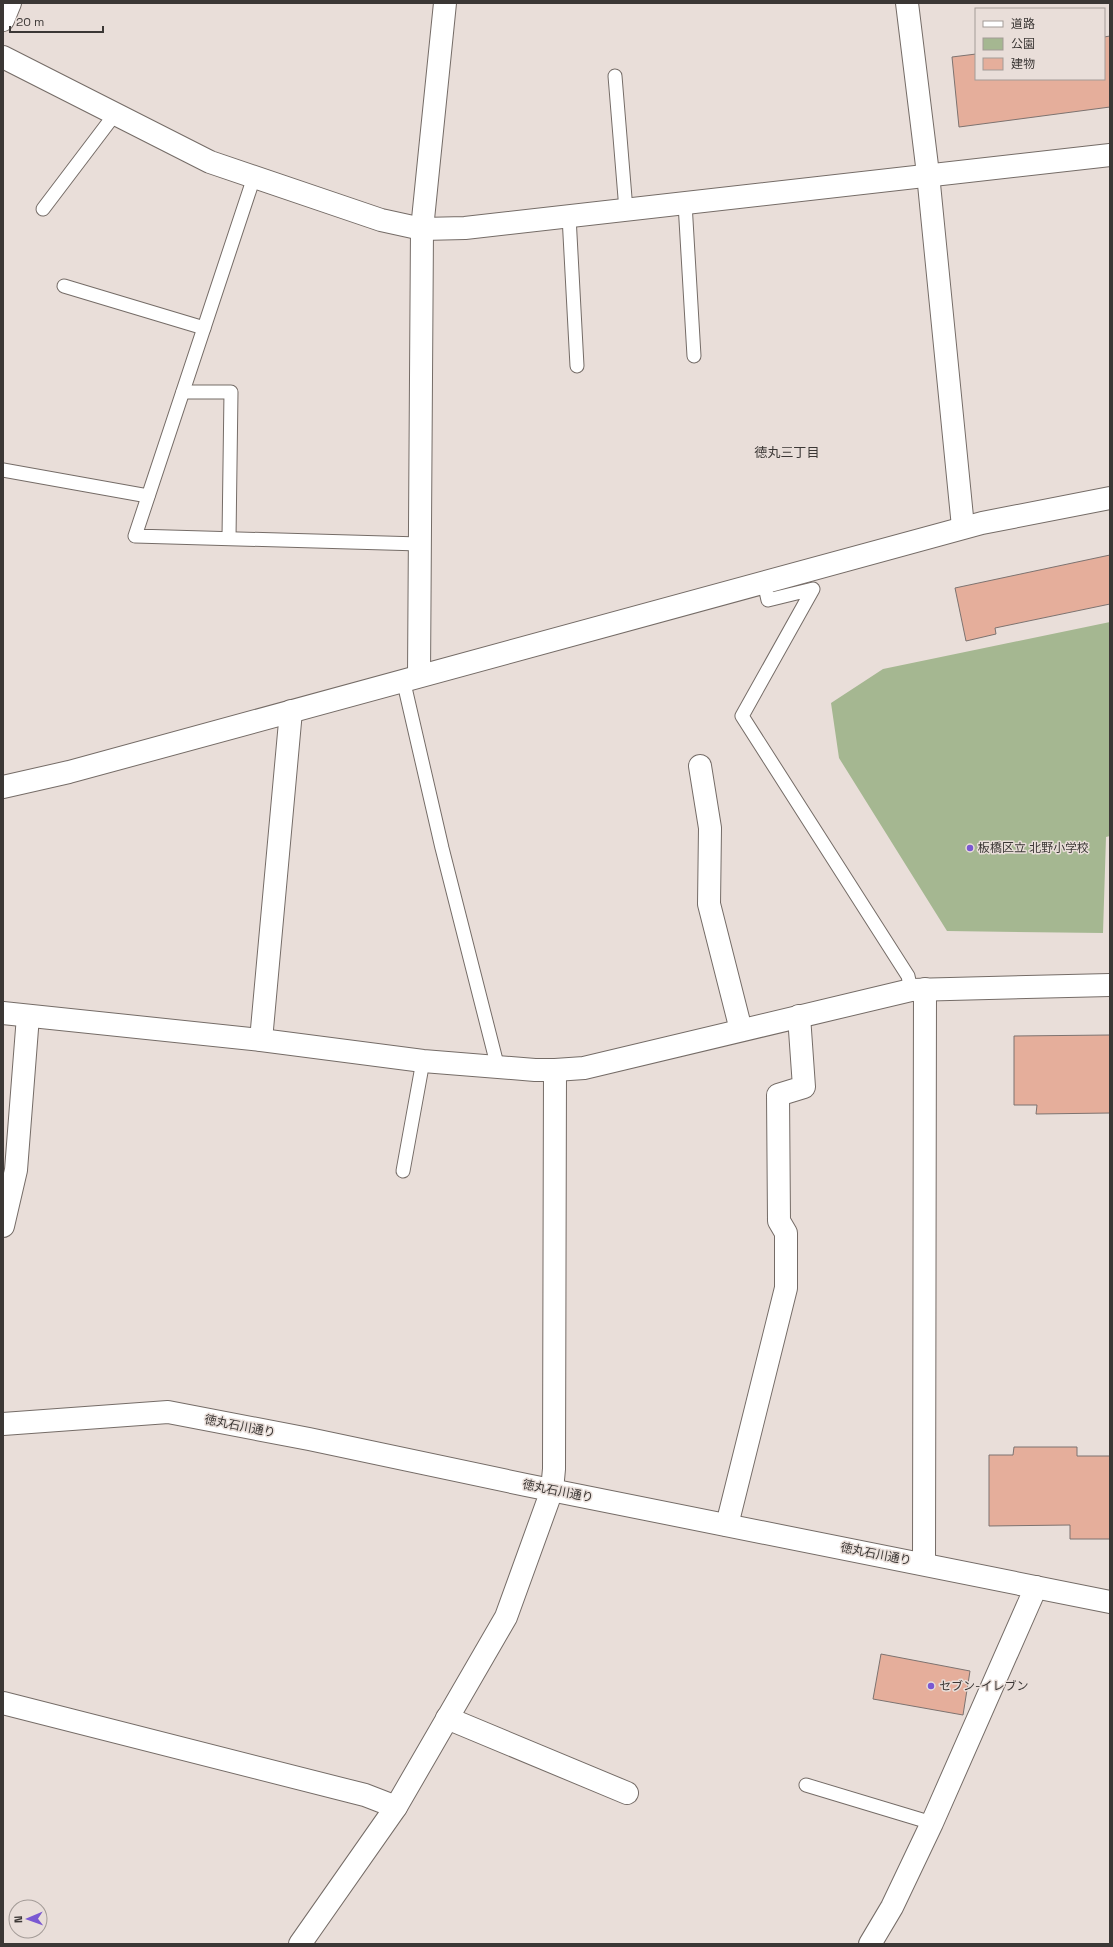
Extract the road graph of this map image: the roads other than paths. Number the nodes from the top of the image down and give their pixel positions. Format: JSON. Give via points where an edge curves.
{"nodes":[{"id":1,"x":10,"y":3,"type":"edge"},
{"id":2,"x":445,"y":3,"type":"edge"},
{"id":3,"x":907,"y":3,"type":"edge"},
{"id":4,"x":3,"y":20,"type":"edge"},
{"id":5,"x":3,"y":58,"type":"edge"},
{"id":6,"x":615,"y":76,"type":"dead end"},
{"id":7,"x":115,"y":114,"type":"junction"},
{"id":8,"x":1110,"y":155,"type":"edge"},
{"id":9,"x":928,"y":174,"type":"junction"},
{"id":10,"x":254,"y":177,"type":"junction"},
{"id":11,"x":685,"y":203,"type":"junction"},
{"id":12,"x":43,"y":209,"type":"dead end"},
{"id":13,"x":626,"y":210,"type":"junction"},
{"id":14,"x":569,"y":216,"type":"junction"},
{"id":15,"x":422,"y":229,"type":"junction"},
{"id":16,"x":64,"y":286,"type":"dead end"},
{"id":17,"x":204,"y":328,"type":"junction"},
{"id":18,"x":694,"y":356,"type":"dead end"},
{"id":19,"x":577,"y":366,"type":"dead end"},
{"id":20,"x":183,"y":392,"type":"junction"},
{"id":21,"x":3,"y":470,"type":"edge"},
{"id":22,"x":148,"y":496,"type":"junction"},
{"id":23,"x":1110,"y":498,"type":"edge"},
{"id":24,"x":963,"y":528,"type":"junction"},
{"id":25,"x":229,"y":538,"type":"junction"},
{"id":26,"x":420,"y":544,"type":"junction"},
{"id":27,"x":764,"y":582,"type":"junction"},
{"id":28,"x":411,"y":677,"type":"junction"},
{"id":29,"x":291,"y":711,"type":"junction"},
{"id":30,"x":700,"y":766,"type":"dead end"},
{"id":31,"x":3,"y":787,"type":"edge"},
{"id":32,"x":1110,"y":985,"type":"edge"},
{"id":33,"x":918,"y":990,"type":"junction"},
{"id":34,"x":3,"y":1012,"type":"edge"},
{"id":35,"x":28,"y":1016,"type":"junction"},
{"id":36,"x":799,"y":1016,"type":"junction"},
{"id":37,"x":741,"y":1030,"type":"junction"},
{"id":38,"x":261,"y":1040,"type":"junction"},
{"id":39,"x":423,"y":1061,"type":"junction"},
{"id":40,"x":498,"y":1068,"type":"junction"},
{"id":41,"x":555,"y":1070,"type":"junction"},
{"id":42,"x":402,"y":1171,"type":"dead end"},
{"id":43,"x":3,"y":1226,"type":"edge"},
{"id":44,"x":3,"y":1424,"type":"edge"},
{"id":45,"x":552,"y":1490,"type":"junction"},
{"id":46,"x":727,"y":1525,"type":"junction"},
{"id":47,"x":924,"y":1564,"type":"junction"},
{"id":48,"x":1036,"y":1588,"type":"junction"},
{"id":49,"x":1110,"y":1602,"type":"edge"},
{"id":50,"x":3,"y":1703,"type":"edge"},
{"id":51,"x":447,"y":1718,"type":"junction"},
{"id":52,"x":806,"y":1785,"type":"dead end"},
{"id":53,"x":627,"y":1793,"type":"dead end"},
{"id":54,"x":396,"y":1807,"type":"junction"},
{"id":55,"x":932,"y":1823,"type":"junction"},
{"id":56,"x":300,"y":1944,"type":"edge"},
{"id":57,"x":870,"y":1944,"type":"edge"}],
"edges":[{"from":1,"to":4,"type":"street"},
{"from":2,"to":15,"type":"street"},
{"from":3,"to":9,"type":"street"},
{"from":5,"to":7,"type":"street"},
{"from":6,"to":13,"type":"lane"},
{"from":7,"to":10,"type":"street","via":[[210,162]]},
{"from":7,"to":12,"type":"lane"},
{"from":8,"to":9,"type":"street"},
{"from":9,"to":11,"type":"street"},
{"from":9,"to":24,"type":"street"},
{"from":10,"to":15,"type":"street","via":[[381,220]]},
{"from":10,"to":17,"type":"lane"},
{"from":11,"to":13,"type":"street"},
{"from":11,"to":18,"type":"lane"},
{"from":13,"to":14,"type":"street"},
{"from":14,"to":15,"type":"street","via":[[465,228]]},
{"from":14,"to":19,"type":"lane"},
{"from":15,"to":26,"type":"street"},
{"from":16,"to":17,"type":"lane"},
{"from":17,"to":20,"type":"lane"},
{"from":20,"to":22,"type":"lane"},
{"from":20,"to":25,"type":"lane","via":[[231,392]]},
{"from":21,"to":22,"type":"lane"},
{"from":22,"to":25,"type":"lane","via":[[135,536]]},
{"from":23,"to":24,"type":"street"},
{"from":24,"to":27,"type":"street"},
{"from":25,"to":26,"type":"lane"},
{"from":26,"to":28,"type":"street"},
{"from":27,"to":28,"type":"street"},
{"from":27,"to":33,"type":"lane","via":[[768,600],[813,589],[742,716]]},
{"from":28,"to":29,"type":"street"},
{"from":28,"to":40,"type":"lane","via":[[442,848]]},
{"from":29,"to":31,"type":"street","via":[[69,772]]},
{"from":29,"to":38,"type":"street"},
{"from":30,"to":37,"type":"street","via":[[710,828],[709,904]]},
{"from":32,"to":33,"type":"street"},
{"from":33,"to":36,"type":"street"},
{"from":33,"to":47,"type":"street"},
{"from":34,"to":35,"type":"street"},
{"from":35,"to":38,"type":"street"},
{"from":35,"to":43,"type":"street","via":[[16,1170]]},
{"from":36,"to":37,"type":"street"},
{"from":36,"to":46,"type":"street","via":[[804,1087],[778,1095],[779,1221],[786,1233],[786,1288]]},
{"from":37,"to":41,"type":"street","via":[[584,1068]]},
{"from":38,"to":39,"type":"street"},
{"from":39,"to":40,"type":"street"},
{"from":39,"to":42,"type":"lane"},
{"from":40,"to":41,"type":"street"},
{"from":41,"to":45,"type":"street"},
{"from":44,"to":45,"type":"street","name":"徳丸石川通り","via":[[168,1412]]},
{"from":45,"to":46,"type":"street","name":"徳丸石川通り"},
{"from":45,"to":51,"type":"street","via":[[506,1617]]},
{"from":46,"to":47,"type":"street","name":"徳丸石川通り"},
{"from":47,"to":48,"type":"street","name":"徳丸石川通り"},
{"from":48,"to":49,"type":"street","name":"徳丸石川通り"},
{"from":48,"to":55,"type":"street"},
{"from":50,"to":54,"type":"street","via":[[366,1795]]},
{"from":51,"to":53,"type":"street"},
{"from":51,"to":54,"type":"street"},
{"from":52,"to":55,"type":"lane"},
{"from":54,"to":56,"type":"street"},
{"from":55,"to":57,"type":"street","via":[[892,1907]]}]}
